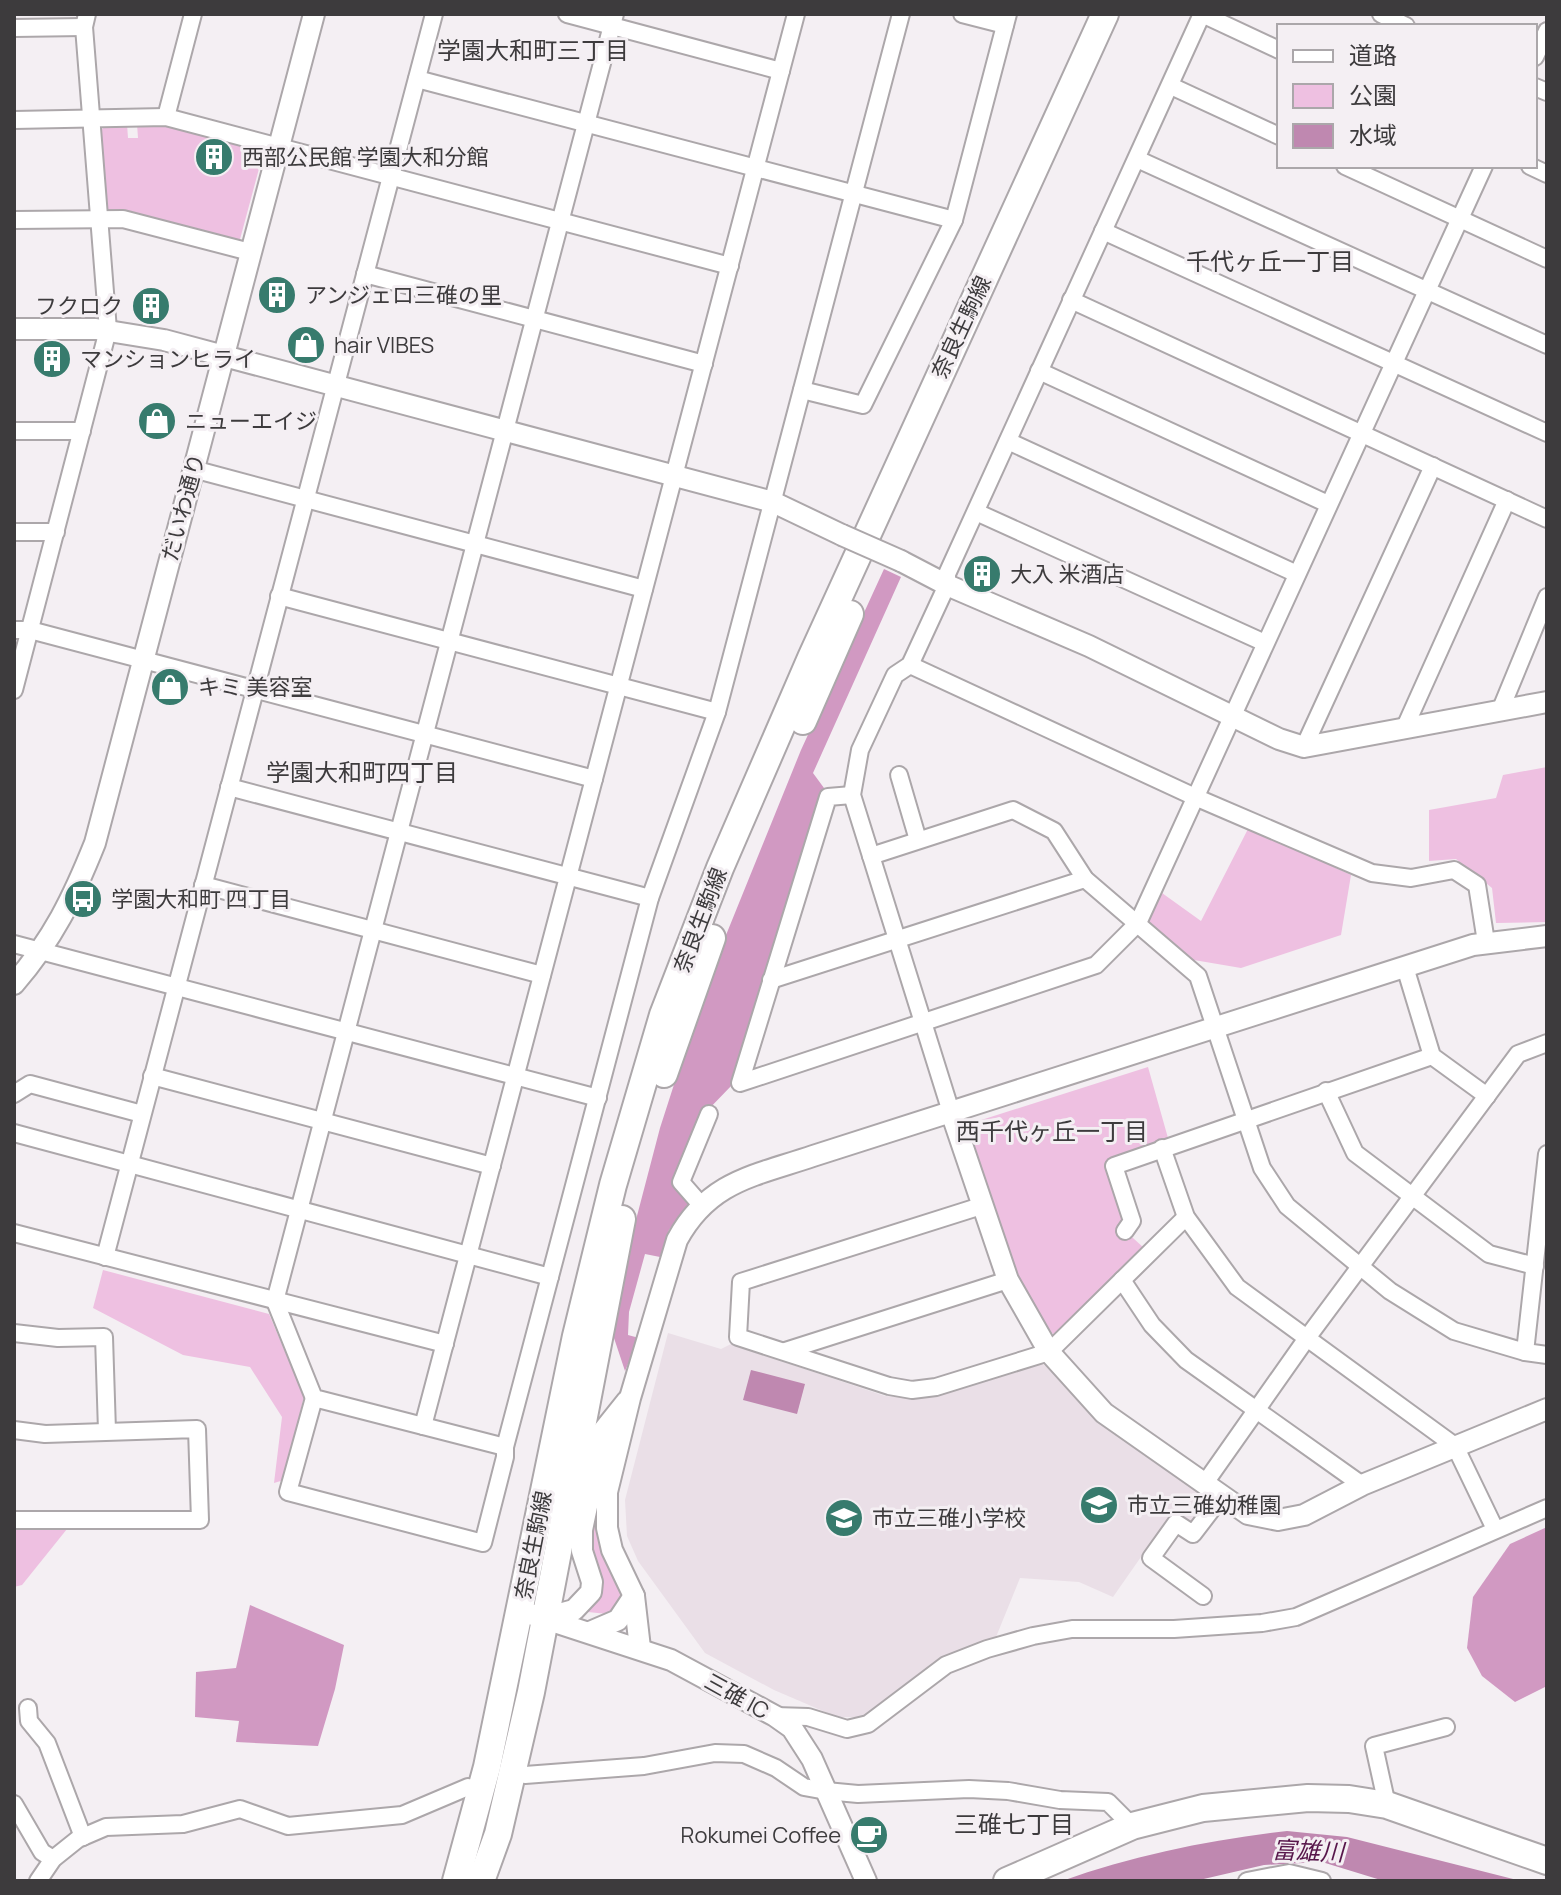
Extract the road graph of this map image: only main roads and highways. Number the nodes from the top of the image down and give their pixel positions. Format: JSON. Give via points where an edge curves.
{"nodes":[{"id":1,"x":1105,"y":14,"type":"edge"},
{"id":2,"x":1124,"y":14,"type":"edge"},
{"id":3,"x":533,"y":1614,"type":"junction"},
{"id":4,"x":1547,"y":1861,"type":"edge"},
{"id":5,"x":456,"y":1881,"type":"edge"},
{"id":6,"x":481,"y":1881,"type":"edge"},
{"id":7,"x":1007,"y":1881,"type":"edge"}],
"edges":[{"from":1,"to":3,"type":"main road","name":"奈良生駒線","via":[[805,672],[663,1015],[576,1336]]},
{"from":2,"to":3,"type":"main road","name":"奈良生駒線","via":[[739,863],[679,1026],[625,1201]]},
{"from":3,"to":5,"type":"main road","name":"奈良生駒線"},
{"from":3,"to":6,"type":"main road","name":"奈良生駒線","via":[[531,1692],[498,1834]]},
{"from":4,"to":7,"type":"main road","via":[[1387,1805],[1308,1798],[1179,1813],[1132,1826]]}]}
